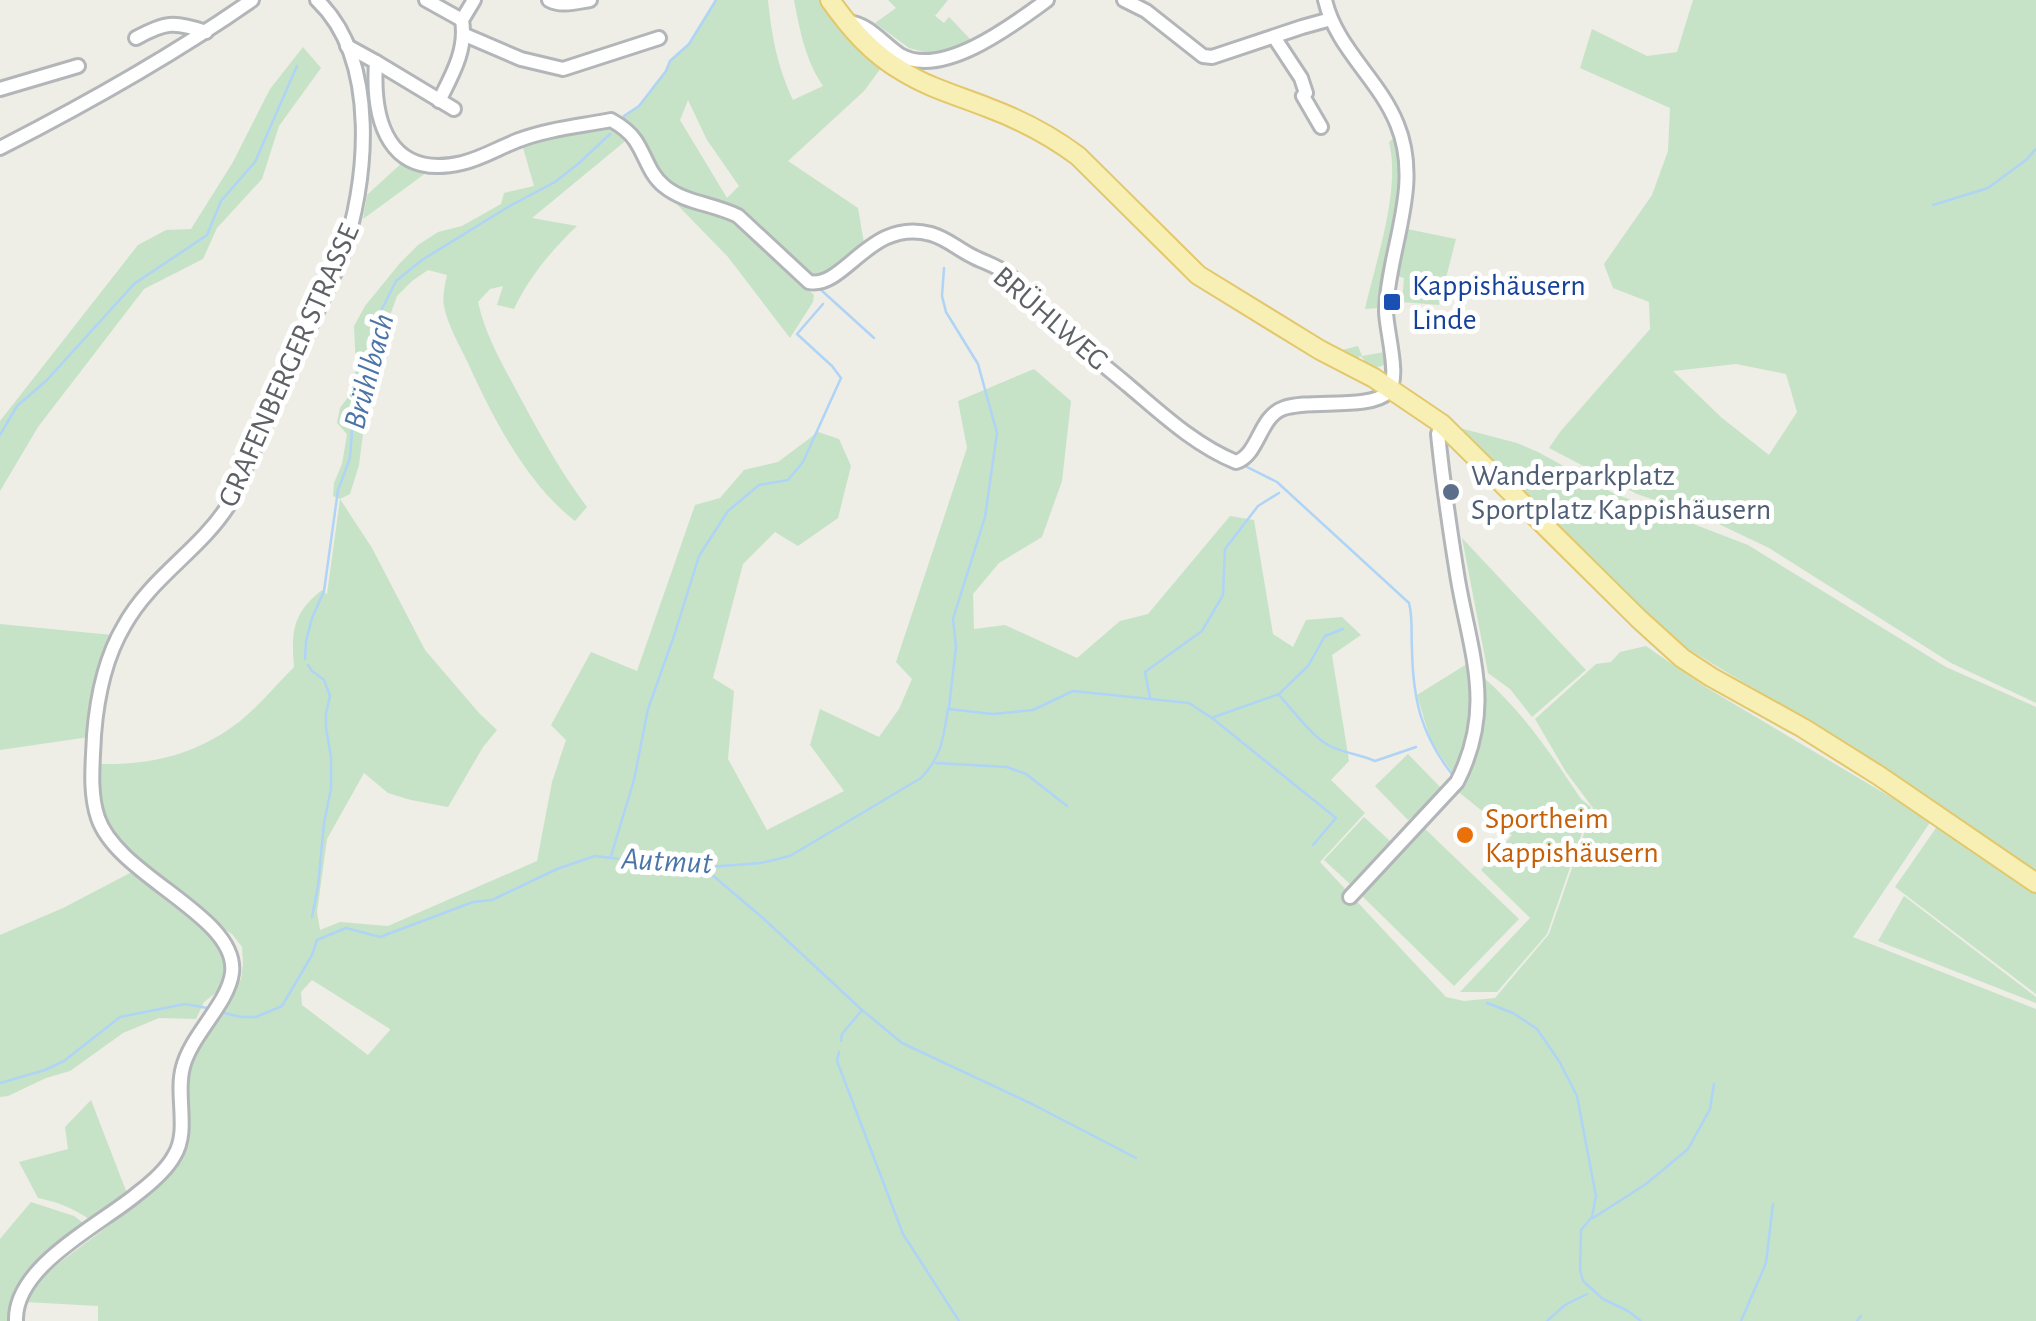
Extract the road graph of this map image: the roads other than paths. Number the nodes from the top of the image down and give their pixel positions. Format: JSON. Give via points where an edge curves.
{"nodes":[{"id":1,"x":252,"y":0,"type":"edge"},
{"id":2,"x":317,"y":0,"type":"edge"},
{"id":3,"x":426,"y":0,"type":"edge"},
{"id":4,"x":474,"y":0,"type":"edge"},
{"id":5,"x":550,"y":0,"type":"edge"},
{"id":6,"x":590,"y":0,"type":"edge"},
{"id":7,"x":830,"y":0,"type":"edge"},
{"id":8,"x":1047,"y":0,"type":"edge"},
{"id":9,"x":1124,"y":0,"type":"edge"},
{"id":10,"x":1326,"y":0,"type":"edge"},
{"id":11,"x":1331,"y":19,"type":"junction"},
{"id":12,"x":462,"y":20,"type":"junction"},
{"id":13,"x":846,"y":23,"type":"junction"},
{"id":14,"x":206,"y":32,"type":"junction"},
{"id":15,"x":464,"y":35,"type":"junction"},
{"id":16,"x":1274,"y":37,"type":"junction"},
{"id":17,"x":136,"y":38,"type":"dead end"},
{"id":18,"x":660,"y":38,"type":"dead end"},
{"id":19,"x":348,"y":46,"type":"junction"},
{"id":20,"x":376,"y":62,"type":"junction"},
{"id":21,"x":78,"y":66,"type":"dead end"},
{"id":22,"x":0,"y":89,"type":"edge"},
{"id":23,"x":438,"y":101,"type":"junction"},
{"id":24,"x":454,"y":108,"type":"dead end"},
{"id":25,"x":1321,"y":127,"type":"dead end"},
{"id":26,"x":0,"y":148,"type":"edge"},
{"id":27,"x":1391,"y":388,"type":"junction"},
{"id":28,"x":1442,"y":424,"type":"junction"},
{"id":29,"x":2036,"y":883,"type":"edge"},
{"id":30,"x":1350,"y":897,"type":"dead end"},
{"id":31,"x":16,"y":1321,"type":"edge"}],
"edges":[{"from":1,"to":14,"type":"street"},
{"from":2,"to":19,"type":"street","name":"GRAFENBERGER STRASSE"},
{"from":3,"to":12,"type":"street"},
{"from":4,"to":12,"type":"street"},
{"from":5,"to":6,"type":"street"},
{"from":7,"to":13,"type":"main road"},
{"from":8,"to":13,"type":"street","via":[[975,46],[929,62],[902,56],[861,24]]},
{"from":9,"to":16,"type":"street","via":[[1203,56]]},
{"from":10,"to":11,"type":"street"},
{"from":11,"to":16,"type":"street"},
{"from":11,"to":27,"type":"street","via":[[1382,93],[1406,152],[1408,184],[1386,310]]},
{"from":12,"to":15,"type":"street"},
{"from":13,"to":27,"type":"main road","via":[[904,73],[1058,141],[1198,274]]},
{"from":14,"to":17,"type":"street","via":[[171,23]]},
{"from":14,"to":26,"type":"street"},
{"from":15,"to":18,"type":"street","via":[[563,69]]},
{"from":15,"to":23,"type":"street"},
{"from":16,"to":25,"type":"street"},
{"from":19,"to":20,"type":"street"},
{"from":19,"to":31,"type":"street","name":"GRAFENBERGER STRASSE","via":[[361,102],[362,172],[341,260],[228,506],[136,605],[115,643],[96,718],[93,792],[106,833],[135,866],[217,930],[230,952],[232,973],[183,1065],[174,1156],[137,1195],[38,1272],[18,1299]]},
{"from":20,"to":23,"type":"street"},
{"from":20,"to":27,"type":"street","name":"BRÜHLWEG","via":[[376,99],[390,144],[422,165],[463,163],[529,137],[611,120],[635,140],[666,188],[738,216],[809,282],[827,279],[888,236],[933,235],[1003,271],[1174,426],[1236,462],[1283,408],[1370,401]]},
{"from":21,"to":22,"type":"street"},
{"from":23,"to":24,"type":"street"},
{"from":27,"to":28,"type":"main road"},
{"from":28,"to":29,"type":"main road","via":[[1682,658],[1863,766]]},
{"from":28,"to":30,"type":"street","via":[[1450,532],[1476,670],[1474,741],[1457,782]]}]}
